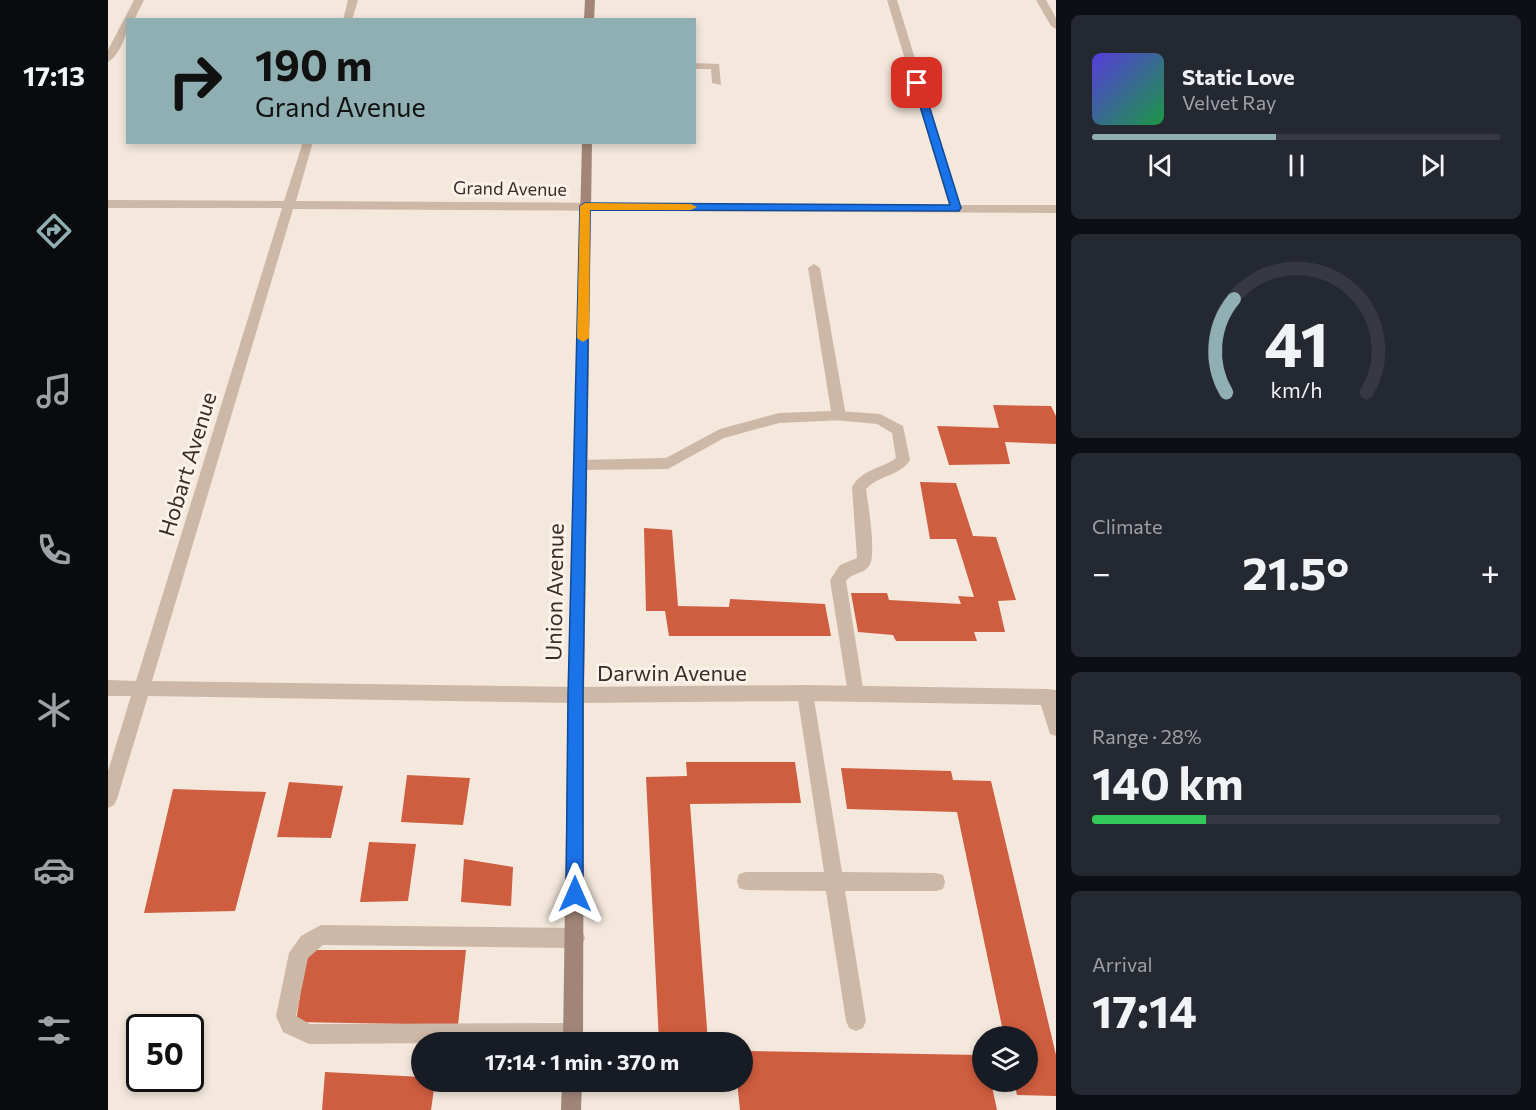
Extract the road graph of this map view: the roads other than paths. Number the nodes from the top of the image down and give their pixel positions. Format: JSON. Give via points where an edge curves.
{"nodes":[{"id":1,"x":139,"y":0,"type":"edge"},
{"id":2,"x":353,"y":0,"type":"edge"},
{"id":3,"x":590,"y":0,"type":"edge"},
{"id":4,"x":892,"y":0,"type":"edge"},
{"id":5,"x":1048,"y":6,"type":"edge"},
{"id":6,"x":130,"y":18,"type":"edge"},
{"id":7,"x":348,"y":18,"type":"edge"},
{"id":8,"x":590,"y":18,"type":"edge"},
{"id":9,"x":126,"y":25,"type":"edge"},
{"id":10,"x":1056,"y":26,"type":"edge"},
{"id":11,"x":108,"y":59,"type":"edge"},
{"id":12,"x":696,"y":66,"type":"edge"},
{"id":13,"x":717,"y":83,"type":"dead end"},
{"id":14,"x":307,"y":144,"type":"edge"},
{"id":15,"x":587,"y":144,"type":"edge"},
{"id":16,"x":108,"y":204,"type":"edge"},
{"id":17,"x":288,"y":204,"type":"junction"},
{"id":18,"x":585,"y":206,"type":"junction"},
{"id":19,"x":956,"y":208,"type":"junction"},
{"id":20,"x":1056,"y":209,"type":"edge"},
{"id":21,"x":814,"y":268,"type":"dead end"},
{"id":22,"x":839,"y":416,"type":"junction"},
{"id":23,"x":581,"y":466,"type":"junction"},
{"id":24,"x":108,"y":688,"type":"edge"},
{"id":25,"x":141,"y":688,"type":"junction"},
{"id":26,"x":805,"y":693,"type":"junction"},
{"id":27,"x":856,"y":694,"type":"junction"},
{"id":28,"x":576,"y":695,"type":"junction"},
{"id":29,"x":1052,"y":698,"type":"edge"},
{"id":30,"x":1056,"y":728,"type":"edge"},
{"id":31,"x":108,"y":799,"type":"edge"},
{"id":32,"x":746,"y":881,"type":"dead end"},
{"id":33,"x":835,"y":882,"type":"junction"},
{"id":34,"x":936,"y":882,"type":"dead end"},
{"id":35,"x":575,"y":938,"type":"junction"},
{"id":36,"x":856,"y":1021,"type":"dead end"},
{"id":37,"x":573,"y":1032,"type":"edge"},
{"id":38,"x":411,"y":1036,"type":"edge"},
{"id":39,"x":572,"y":1092,"type":"edge"},
{"id":40,"x":571,"y":1110,"type":"edge"}],
"edges":[{"from":1,"to":6,"type":"street"},
{"from":2,"to":7,"type":"street"},
{"from":3,"to":8,"type":"main road"},
{"from":4,"to":19,"type":"street"},
{"from":5,"to":10,"type":"street"},
{"from":9,"to":11,"type":"street"},
{"from":12,"to":13,"type":"street","via":[[716,66]]},
{"from":14,"to":17,"type":"street","name":"Hobart Avenue"},
{"from":15,"to":18,"type":"main road","name":"Union Avenue"},
{"from":16,"to":17,"type":"street","name":"Grand Avenue"},
{"from":17,"to":18,"type":"street","name":"Grand Avenue"},
{"from":17,"to":25,"type":"street","name":"Hobart Avenue"},
{"from":18,"to":19,"type":"street","name":"Grand Avenue"},
{"from":18,"to":23,"type":"main road","name":"Union Avenue"},
{"from":19,"to":20,"type":"street","name":"Grand Avenue"},
{"from":21,"to":22,"type":"street"},
{"from":22,"to":23,"type":"street","via":[[779,418],[749,426],[720,434],[668,463]]},
{"from":22,"to":27,"type":"street","via":[[880,419],[898,430],[903,460],[896,467],[867,476],[859,487],[865,560],[860,566],[845,570],[838,580]]},
{"from":23,"to":28,"type":"main road","name":"Union Avenue"},
{"from":24,"to":25,"type":"street","name":"Darwin Avenue"},
{"from":25,"to":28,"type":"street","name":"Darwin Avenue"},
{"from":25,"to":31,"type":"street","name":"Hobart Avenue"},
{"from":26,"to":27,"type":"street","name":"Darwin Avenue"},
{"from":26,"to":28,"type":"street","name":"Darwin Avenue"},
{"from":26,"to":33,"type":"street"},
{"from":27,"to":29,"type":"street","name":"Darwin Avenue"},
{"from":28,"to":35,"type":"main road","name":"Union Avenue"},
{"from":29,"to":30,"type":"street"},
{"from":32,"to":33,"type":"street"},
{"from":33,"to":34,"type":"street"},
{"from":33,"to":36,"type":"street"},
{"from":35,"to":37,"type":"main road","name":"Union Avenue"},
{"from":35,"to":38,"type":"street","via":[[321,935],[299,953],[286,1016],[290,1025],[309,1034]]},
{"from":39,"to":40,"type":"main road"}]}
